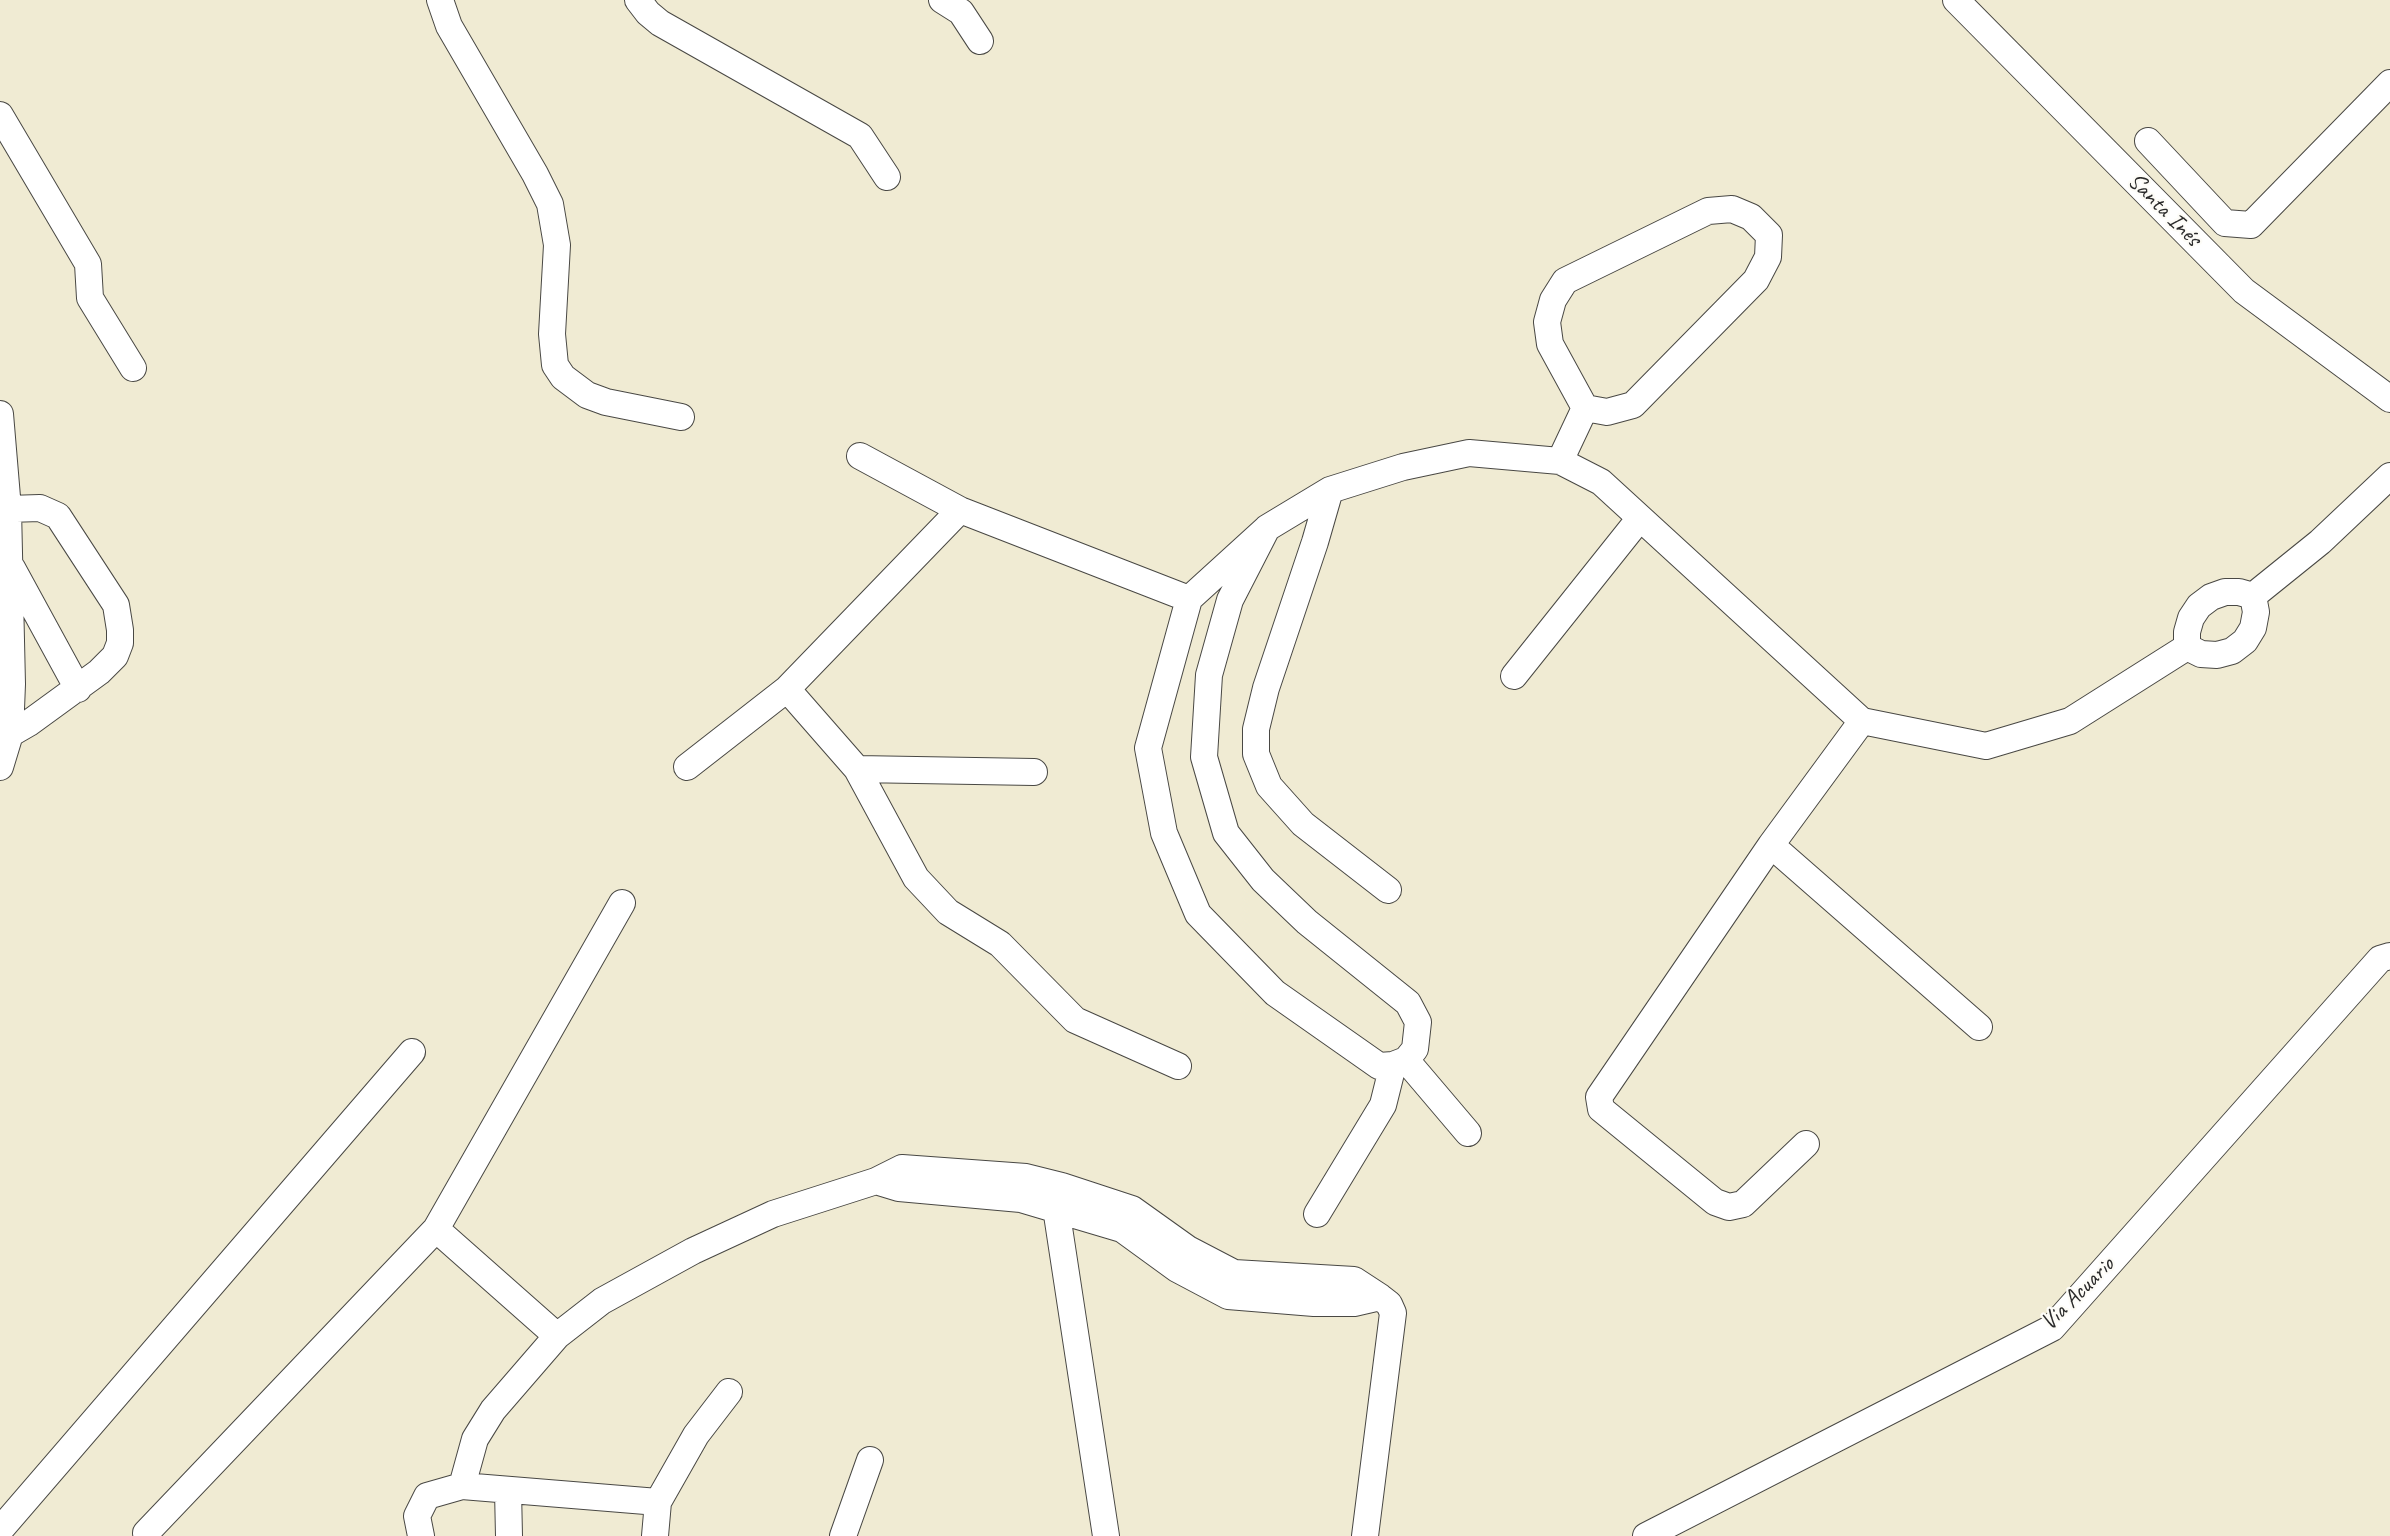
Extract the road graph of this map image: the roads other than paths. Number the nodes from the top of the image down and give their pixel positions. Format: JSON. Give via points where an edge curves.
{"nodes":[{"id":1,"x":440,"y":0,"type":"edge"},
{"id":2,"x":942,"y":0,"type":"edge"},
{"id":3,"x":1956,"y":0,"type":"edge"},
{"id":4,"x":646,"y":4,"type":"edge"},
{"id":5,"x":980,"y":40,"type":"dead end"},
{"id":6,"x":2390,"y":83,"type":"edge"},
{"id":7,"x":0,"y":115,"type":"edge"},
{"id":8,"x":2148,"y":141,"type":"dead end"},
{"id":9,"x":887,"y":177,"type":"dead end"},
{"id":10,"x":133,"y":368,"type":"dead end"},
{"id":11,"x":2390,"y":399,"type":"edge"},
{"id":12,"x":1585,"y":408,"type":"junction"},
{"id":13,"x":0,"y":414,"type":"edge"},
{"id":14,"x":681,"y":417,"type":"dead end"},
{"id":15,"x":860,"y":456,"type":"dead end"},
{"id":16,"x":1560,"y":461,"type":"junction"},
{"id":17,"x":2390,"y":476,"type":"edge"},
{"id":18,"x":1330,"y":490,"type":"junction"},
{"id":19,"x":4,"y":497,"type":"edge"},
{"id":20,"x":960,"y":510,"type":"junction"},
{"id":21,"x":1640,"y":518,"type":"junction"},
{"id":22,"x":1267,"y":528,"type":"junction"},
{"id":23,"x":10,"y":564,"type":"junction"},
{"id":24,"x":2253,"y":596,"type":"junction"},
{"id":25,"x":1189,"y":599,"type":"junction"},
{"id":26,"x":2187,"y":647,"type":"junction"},
{"id":27,"x":1514,"y":676,"type":"dead end"},
{"id":28,"x":78,"y":689,"type":"junction"},
{"id":29,"x":787,"y":689,"type":"junction"},
{"id":30,"x":1862,"y":721,"type":"junction"},
{"id":31,"x":10,"y":734,"type":"junction"},
{"id":32,"x":0,"y":767,"type":"edge"},
{"id":33,"x":687,"y":767,"type":"dead end"},
{"id":34,"x":857,"y":769,"type":"junction"},
{"id":35,"x":1035,"y":772,"type":"dead end"},
{"id":36,"x":1771,"y":845,"type":"junction"},
{"id":37,"x":1388,"y":890,"type":"dead end"},
{"id":38,"x":622,"y":903,"type":"dead end"},
{"id":39,"x":2390,"y":956,"type":"edge"},
{"id":40,"x":1979,"y":1027,"type":"dead end"},
{"id":41,"x":412,"y":1052,"type":"dead end"},
{"id":42,"x":1400,"y":1062,"type":"junction"},
{"id":43,"x":1178,"y":1066,"type":"dead end"},
{"id":44,"x":1468,"y":1133,"type":"dead end"},
{"id":45,"x":1806,"y":1144,"type":"dead end"},
{"id":46,"x":876,"y":1181,"type":"junction"},
{"id":47,"x":1056,"y":1208,"type":"junction"},
{"id":48,"x":1317,"y":1214,"type":"dead end"},
{"id":49,"x":436,"y":1229,"type":"junction"},
{"id":50,"x":1380,"y":1297,"type":"junction"},
{"id":51,"x":557,"y":1336,"type":"junction"},
{"id":52,"x":729,"y":1392,"type":"dead end"},
{"id":53,"x":870,"y":1460,"type":"dead end"},
{"id":54,"x":462,"y":1486,"type":"junction"},
{"id":55,"x":508,"y":1490,"type":"junction"},
{"id":56,"x":658,"y":1502,"type":"junction"},
{"id":57,"x":0,"y":1530,"type":"edge"},
{"id":58,"x":146,"y":1533,"type":"dead end"},
{"id":59,"x":421,"y":1536,"type":"edge"},
{"id":60,"x":509,"y":1536,"type":"edge"},
{"id":61,"x":655,"y":1536,"type":"edge"},
{"id":62,"x":843,"y":1536,"type":"edge"},
{"id":63,"x":1106,"y":1536,"type":"edge"},
{"id":64,"x":1365,"y":1536,"type":"edge"},
{"id":65,"x":1646,"y":1536,"type":"edge"}],
"edges":[{"from":1,"to":14,"type":"street","via":[[449,26],[550,204],[556,245],[552,334],[555,364],[563,377],[587,395]]},
{"from":2,"to":5,"type":"street","via":[[961,12]]},
{"from":3,"to":11,"type":"street","name":"Santa Inés","via":[[2244,291]]},
{"from":4,"to":9,"type":"street","via":[[660,23],[860,136]]},
{"from":6,"to":8,"type":"street","via":[[2251,225],[2225,223]]},
{"from":7,"to":10,"type":"street","via":[[87,264],[90,298]]},
{"from":12,"to":12,"type":"street","via":[[1550,344],[1547,322],[1553,300],[1565,281],[1708,211],[1732,209],[1751,217],[1769,235],[1768,257],[1756,280],[1633,405],[1607,412]]},
{"from":12,"to":16,"type":"street"},
{"from":13,"to":19,"type":"street"},
{"from":15,"to":20,"type":"street"},
{"from":16,"to":18,"type":"street","via":[[1469,453],[1403,467]]},
{"from":16,"to":21,"type":"street","via":[[1601,482]]},
{"from":17,"to":24,"type":"street","via":[[2320,542]]},
{"from":18,"to":22,"type":"street"},
{"from":18,"to":37,"type":"street","via":[[1266,688],[1256,729],[1256,754],[1269,786],[1303,824]]},
{"from":19,"to":23,"type":"street"},
{"from":19,"to":28,"type":"street","via":[[58,516],[116,606],[120,643],[115,656]]},
{"from":20,"to":25,"type":"street"},
{"from":20,"to":29,"type":"street"},
{"from":21,"to":27,"type":"street"},
{"from":21,"to":30,"type":"street"},
{"from":22,"to":25,"type":"street"},
{"from":22,"to":42,"type":"street","via":[[1230,600],[1209,675],[1204,757],[1226,833],[1263,880],[1307,922],[1408,1003],[1418,1029],[1415,1049]]},
{"from":23,"to":28,"type":"street"},
{"from":23,"to":31,"type":"street"},
{"from":24,"to":26,"type":"street","via":[[2225,592],[2199,606],[2191,618]]},
{"from":24,"to":26,"type":"street","via":[[2256,612],[2245,641],[2232,651],[2217,655],[2201,654]]},
{"from":25,"to":42,"type":"street","via":[[1148,748],[1164,833],[1198,914],[1275,993],[1379,1066]]},
{"from":26,"to":30,"type":"street","via":[[2070,721],[1986,746]]},
{"from":28,"to":31,"type":"street"},
{"from":29,"to":33,"type":"street"},
{"from":29,"to":34,"type":"street"},
{"from":30,"to":36,"type":"street"},
{"from":31,"to":32,"type":"street"},
{"from":34,"to":35,"type":"street"},
{"from":34,"to":43,"type":"street","via":[[916,878],[948,912],[1000,944],[1075,1020]]},
{"from":36,"to":40,"type":"street"},
{"from":36,"to":45,"type":"street","via":[[1599,1097],[1601,1109],[1715,1202],[1729,1207],[1743,1204]]},
{"from":38,"to":49,"type":"street"},
{"from":39,"to":65,"type":"street","name":"Via Acuario","via":[[2380,959],[2052,1328]]},
{"from":41,"to":57,"type":"street"},
{"from":42,"to":44,"type":"street"},
{"from":42,"to":48,"type":"street","via":[[1383,1105]]},
{"from":46,"to":47,"type":"street","via":[[898,1188],[1021,1199]]},
{"from":46,"to":50,"type":"street","via":[[902,1168],[1026,1177],[1132,1209],[1188,1249],[1234,1274],[1354,1280]]},
{"from":46,"to":51,"type":"street","via":[[773,1214],[693,1251],[602,1301]]},
{"from":47,"to":50,"type":"street","via":[[1122,1229],[1177,1269],[1228,1296],[1314,1303],[1354,1303]]},
{"from":47,"to":63,"type":"street"},
{"from":49,"to":51,"type":"street"},
{"from":49,"to":58,"type":"street"},
{"from":50,"to":64,"type":"street","via":[[1393,1312]]},
{"from":51,"to":54,"type":"street","via":[[493,1410],[475,1439]]},
{"from":52,"to":56,"type":"street","via":[[696,1435]]},
{"from":53,"to":62,"type":"street"},
{"from":54,"to":55,"type":"street"},
{"from":54,"to":59,"type":"street","via":[[427,1496],[417,1516]]},
{"from":55,"to":56,"type":"street"},
{"from":55,"to":60,"type":"street"},
{"from":56,"to":61,"type":"street"}]}
